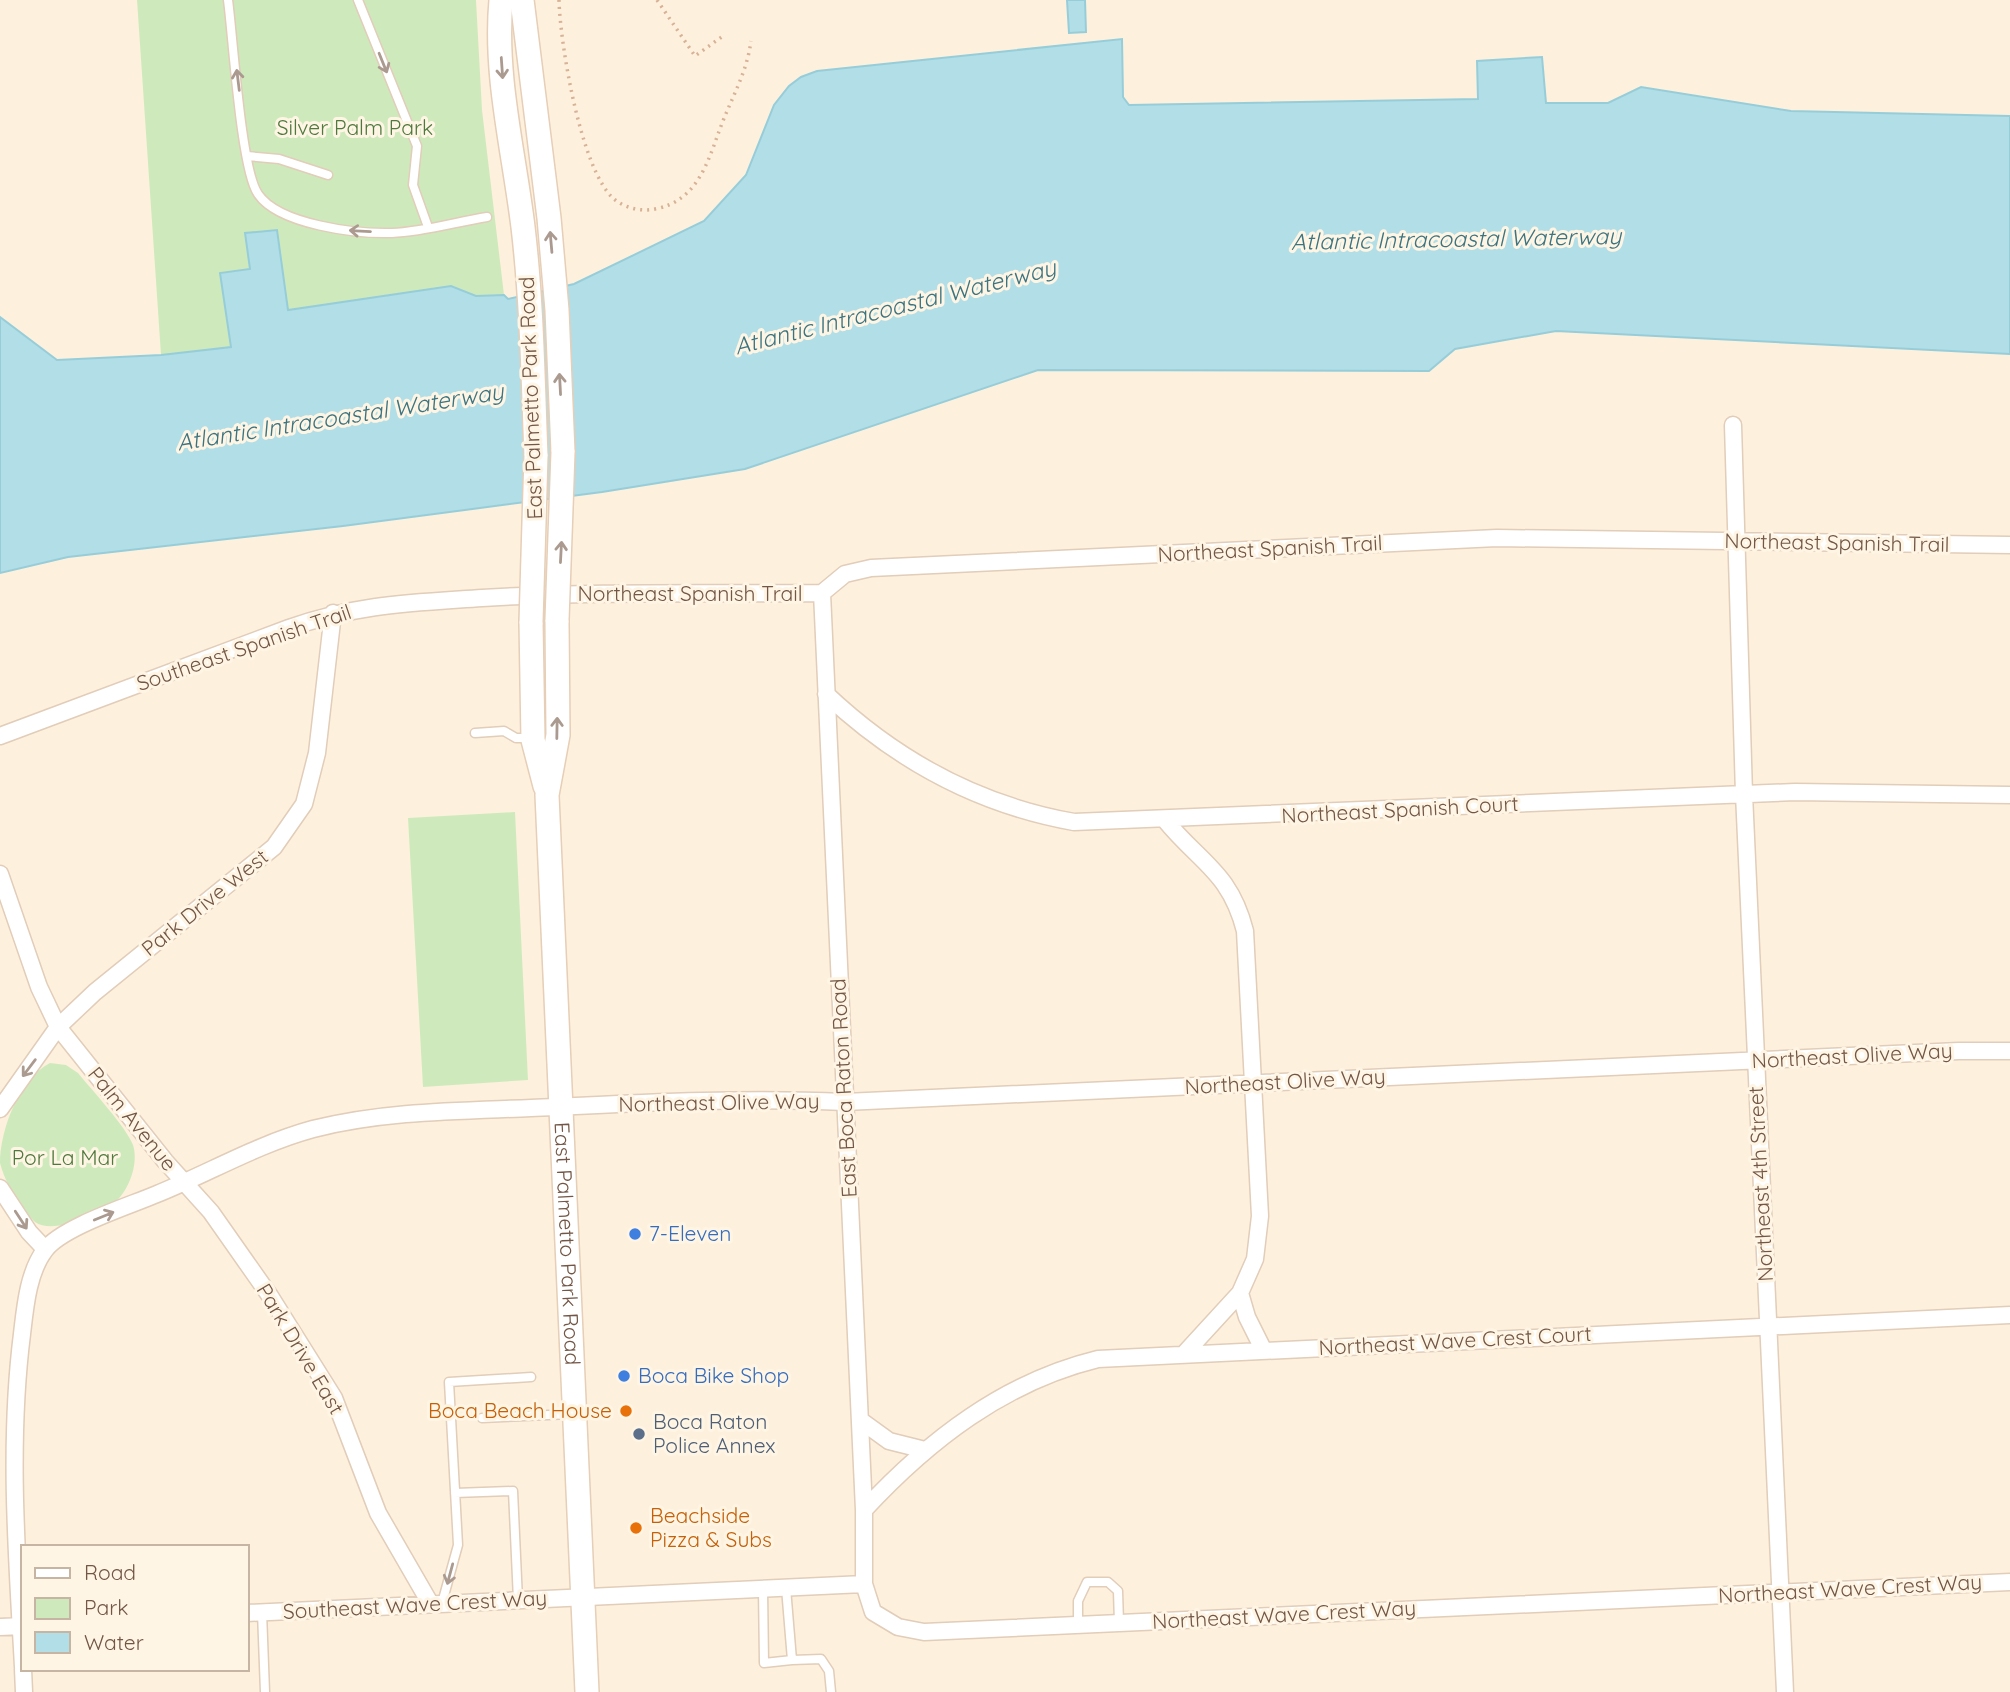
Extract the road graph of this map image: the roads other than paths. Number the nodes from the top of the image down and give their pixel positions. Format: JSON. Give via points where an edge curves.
{"nodes":[{"id":1,"x":229,"y":0,"type":"edge"},
{"id":2,"x":358,"y":0,"type":"edge"},
{"id":3,"x":501,"y":0,"type":"edge"},
{"id":4,"x":522,"y":0,"type":"edge"},
{"id":5,"x":247,"y":156,"type":"junction"},
{"id":6,"x":328,"y":175,"type":"dead end"},
{"id":7,"x":487,"y":217,"type":"dead end"},
{"id":8,"x":428,"y":227,"type":"junction"},
{"id":9,"x":1733,"y":425,"type":"dead end"},
{"id":10,"x":1735,"y":541,"type":"junction"},
{"id":11,"x":2010,"y":545,"type":"edge"},
{"id":12,"x":822,"y":593,"type":"junction"},
{"id":13,"x":538,"y":595,"type":"joint"},
{"id":14,"x":333,"y":612,"type":"junction"},
{"id":15,"x":826,"y":694,"type":"junction"},
{"id":16,"x":475,"y":733,"type":"dead end"},
{"id":17,"x":0,"y":736,"type":"edge"},
{"id":18,"x":533,"y":737,"type":"junction"},
{"id":19,"x":1744,"y":794,"type":"junction"},
{"id":20,"x":2010,"y":794,"type":"edge"},
{"id":21,"x":547,"y":795,"type":"junction"},
{"id":22,"x":1165,"y":820,"type":"junction"},
{"id":23,"x":0,"y":874,"type":"edge"},
{"id":24,"x":58,"y":1027,"type":"junction"},
{"id":25,"x":2010,"y":1051,"type":"edge"},
{"id":26,"x":1756,"y":1060,"type":"junction"},
{"id":27,"x":1254,"y":1083,"type":"junction"},
{"id":28,"x":845,"y":1102,"type":"junction"},
{"id":29,"x":561,"y":1106,"type":"junction"},
{"id":30,"x":0,"y":1109,"type":"edge"},
{"id":31,"x":184,"y":1183,"type":"junction"},
{"id":32,"x":0,"y":1188,"type":"edge"},
{"id":33,"x":45,"y":1249,"type":"junction"},
{"id":34,"x":1240,"y":1293,"type":"junction"},
{"id":35,"x":2010,"y":1315,"type":"edge"},
{"id":36,"x":1768,"y":1326,"type":"junction"},
{"id":37,"x":1263,"y":1349,"type":"junction"},
{"id":38,"x":1185,"y":1353,"type":"junction"},
{"id":39,"x":531,"y":1377,"type":"dead end"},
{"id":40,"x":574,"y":1414,"type":"junction"},
{"id":41,"x":482,"y":1418,"type":"dead end"},
{"id":42,"x":860,"y":1420,"type":"junction"},
{"id":43,"x":925,"y":1450,"type":"junction"},
{"id":44,"x":455,"y":1493,"type":"junction"},
{"id":45,"x":864,"y":1510,"type":"junction"},
{"id":46,"x":2010,"y":1582,"type":"edge"},
{"id":47,"x":864,"y":1584,"type":"junction"},
{"id":48,"x":786,"y":1588,"type":"junction"},
{"id":49,"x":763,"y":1590,"type":"junction"},
{"id":50,"x":1780,"y":1592,"type":"junction"},
{"id":51,"x":583,"y":1597,"type":"junction"},
{"id":52,"x":21,"y":1600,"type":"edge"},
{"id":53,"x":518,"y":1600,"type":"junction"},
{"id":54,"x":436,"y":1603,"type":"junction"},
{"id":55,"x":254,"y":1613,"type":"edge"},
{"id":56,"x":1119,"y":1623,"type":"junction"},
{"id":57,"x":1078,"y":1625,"type":"junction"},
{"id":58,"x":21,"y":1626,"type":"edge"},
{"id":59,"x":0,"y":1627,"type":"edge"},
{"id":60,"x":792,"y":1660,"type":"junction"},
{"id":61,"x":23,"y":1671,"type":"edge"},
{"id":62,"x":24,"y":1692,"type":"edge"},
{"id":63,"x":265,"y":1692,"type":"edge"},
{"id":64,"x":587,"y":1692,"type":"edge"},
{"id":65,"x":831,"y":1692,"type":"edge"},
{"id":66,"x":1785,"y":1692,"type":"edge"}],
"edges":[{"from":5,"to":1,"type":"lane","one_way":true},
{"from":2,"to":8,"type":"lane","one_way":true,"via":[[417,146],[413,185]]},
{"from":3,"to":18,"type":"main road","name":"East Palmetto Park Road","one_way":true,"bridge":true,"via":[[503,78],[527,269],[537,456],[531,622]]},
{"from":21,"to":4,"type":"main road","name":"East Palmetto Park Road","one_way":true,"bridge":true,"via":[[558,735],[563,452],[556,296]]},
{"from":5,"to":6,"type":"lane","via":[[279,159]]},
{"from":8,"to":5,"type":"lane","one_way":true,"via":[[394,233],[341,230],[279,213],[258,194]]},
{"from":7,"to":8,"type":"lane"},
{"from":9,"to":10,"type":"street","name":"Northeast 4th Street"},
{"from":10,"to":11,"type":"street","name":"Northeast Spanish Trail"},
{"from":10,"to":12,"type":"street","name":"Northeast Spanish Trail","via":[[1497,538],[871,568],[845,575]]},
{"from":10,"to":19,"type":"street","name":"Northeast 4th Street"},
{"from":12,"to":13,"type":"street","name":"Northeast Spanish Trail"},
{"from":12,"to":15,"type":"street","name":"East Boca Raton Road"},
{"from":13,"to":14,"type":"street","name":"Southeast Spanish Trail"},
{"from":14,"to":17,"type":"street","name":"Southeast Spanish Trail"},
{"from":14,"to":24,"type":"street","name":"Park Drive West","via":[[317,753],[304,804],[274,847]]},
{"from":15,"to":22,"type":"street","name":"Northeast Spanish Court","via":[[885,744],[925,769],[1012,808],[1074,822]]},
{"from":15,"to":28,"type":"street","name":"East Boca Raton Road"},
{"from":16,"to":18,"type":"lane","via":[[504,731],[516,738]]},
{"from":18,"to":21,"type":"main road","name":"East Palmetto Park Road"},
{"from":19,"to":20,"type":"street","name":"Northeast Spanish Court"},
{"from":19,"to":22,"type":"street","name":"Northeast Spanish Court"},
{"from":19,"to":26,"type":"street","name":"Northeast 4th Street"},
{"from":21,"to":29,"type":"main road","name":"East Palmetto Park Road"},
{"from":22,"to":27,"type":"street","via":[[1212,865],[1241,913]]},
{"from":23,"to":24,"type":"street","name":"Palm Avenue"},
{"from":24,"to":30,"type":"street","name":"Park Drive West","one_way":true},
{"from":24,"to":31,"type":"street","name":"Palm Avenue"},
{"from":25,"to":26,"type":"street","name":"Northeast Olive Way"},
{"from":26,"to":27,"type":"street","name":"Northeast Olive Way"},
{"from":26,"to":36,"type":"street","name":"Northeast 4th Street"},
{"from":27,"to":28,"type":"street","name":"Northeast Olive Way"},
{"from":27,"to":34,"type":"street","via":[[1259,1241]]},
{"from":28,"to":29,"type":"street","name":"Northeast Olive Way","via":[[740,1098]]},
{"from":28,"to":42,"type":"street","name":"East Boca Raton Road"},
{"from":29,"to":31,"type":"street","name":"Northeast Olive Way","via":[[393,1115],[347,1122],[284,1138]]},
{"from":29,"to":40,"type":"main road","name":"East Palmetto Park Road"},
{"from":33,"to":31,"type":"street","name":"Palm Avenue","one_way":true,"via":[[98,1218]]},
{"from":31,"to":54,"type":"street","name":"Park Drive East","via":[[211,1212],[270,1296],[334,1398],[378,1513]]},
{"from":32,"to":33,"type":"street","one_way":true},
{"from":33,"to":52,"type":"street","via":[[24,1313],[14,1422]]},
{"from":34,"to":37,"type":"street"},
{"from":34,"to":38,"type":"street"},
{"from":35,"to":36,"type":"street","name":"Northeast Wave Crest Court"},
{"from":36,"to":37,"type":"street","name":"Northeast Wave Crest Court"},
{"from":36,"to":50,"type":"street","name":"Northeast 4th Street"},
{"from":37,"to":38,"type":"street","name":"Northeast Wave Crest Court"},
{"from":38,"to":43,"type":"street","name":"Northeast Wave Crest Court","via":[[1098,1359],[1057,1371],[976,1412]]},
{"from":39,"to":44,"type":"lane","via":[[449,1382]]},
{"from":40,"to":41,"type":"lane"},
{"from":40,"to":51,"type":"main road","name":"East Palmetto Park Road"},
{"from":42,"to":43,"type":"street","via":[[889,1441]]},
{"from":42,"to":45,"type":"street","name":"East Boca Raton Road"},
{"from":43,"to":45,"type":"street","name":"Northeast Wave Crest Court"},
{"from":44,"to":53,"type":"lane","via":[[513,1491]]},
{"from":44,"to":54,"type":"lane","one_way":true,"via":[[458,1545]]},
{"from":45,"to":47,"type":"street","name":"East Boca Raton Road"},
{"from":46,"to":50,"type":"street","name":"Northeast Wave Crest Way"},
{"from":47,"to":48,"type":"street"},
{"from":47,"to":57,"type":"street","name":"Northeast Wave Crest Way","via":[[873,1612],[898,1627],[924,1632]]},
{"from":48,"to":49,"type":"street"},
{"from":48,"to":60,"type":"lane"},
{"from":49,"to":51,"type":"street"},
{"from":49,"to":60,"type":"lane","via":[[764,1663]]},
{"from":50,"to":56,"type":"street","name":"Northeast Wave Crest Way"},
{"from":50,"to":66,"type":"street","name":"Northeast 4th Street"},
{"from":51,"to":53,"type":"street","name":"Southeast Wave Crest Way"},
{"from":51,"to":64,"type":"main road","name":"East Palmetto Park Road"},
{"from":53,"to":54,"type":"street","name":"Southeast Wave Crest Way"},
{"from":54,"to":55,"type":"street","name":"Southeast Wave Crest Way"},
{"from":55,"to":63,"type":"lane"},
{"from":56,"to":57,"type":"street","name":"Northeast Wave Crest Way"},
{"from":56,"to":57,"type":"lane","via":[[1118,1591],[1108,1582],[1087,1582],[1078,1601]]},
{"from":58,"to":59,"type":"street"},
{"from":60,"to":65,"type":"lane","via":[[821,1659],[829,1671]]},
{"from":61,"to":62,"type":"street"}]}
